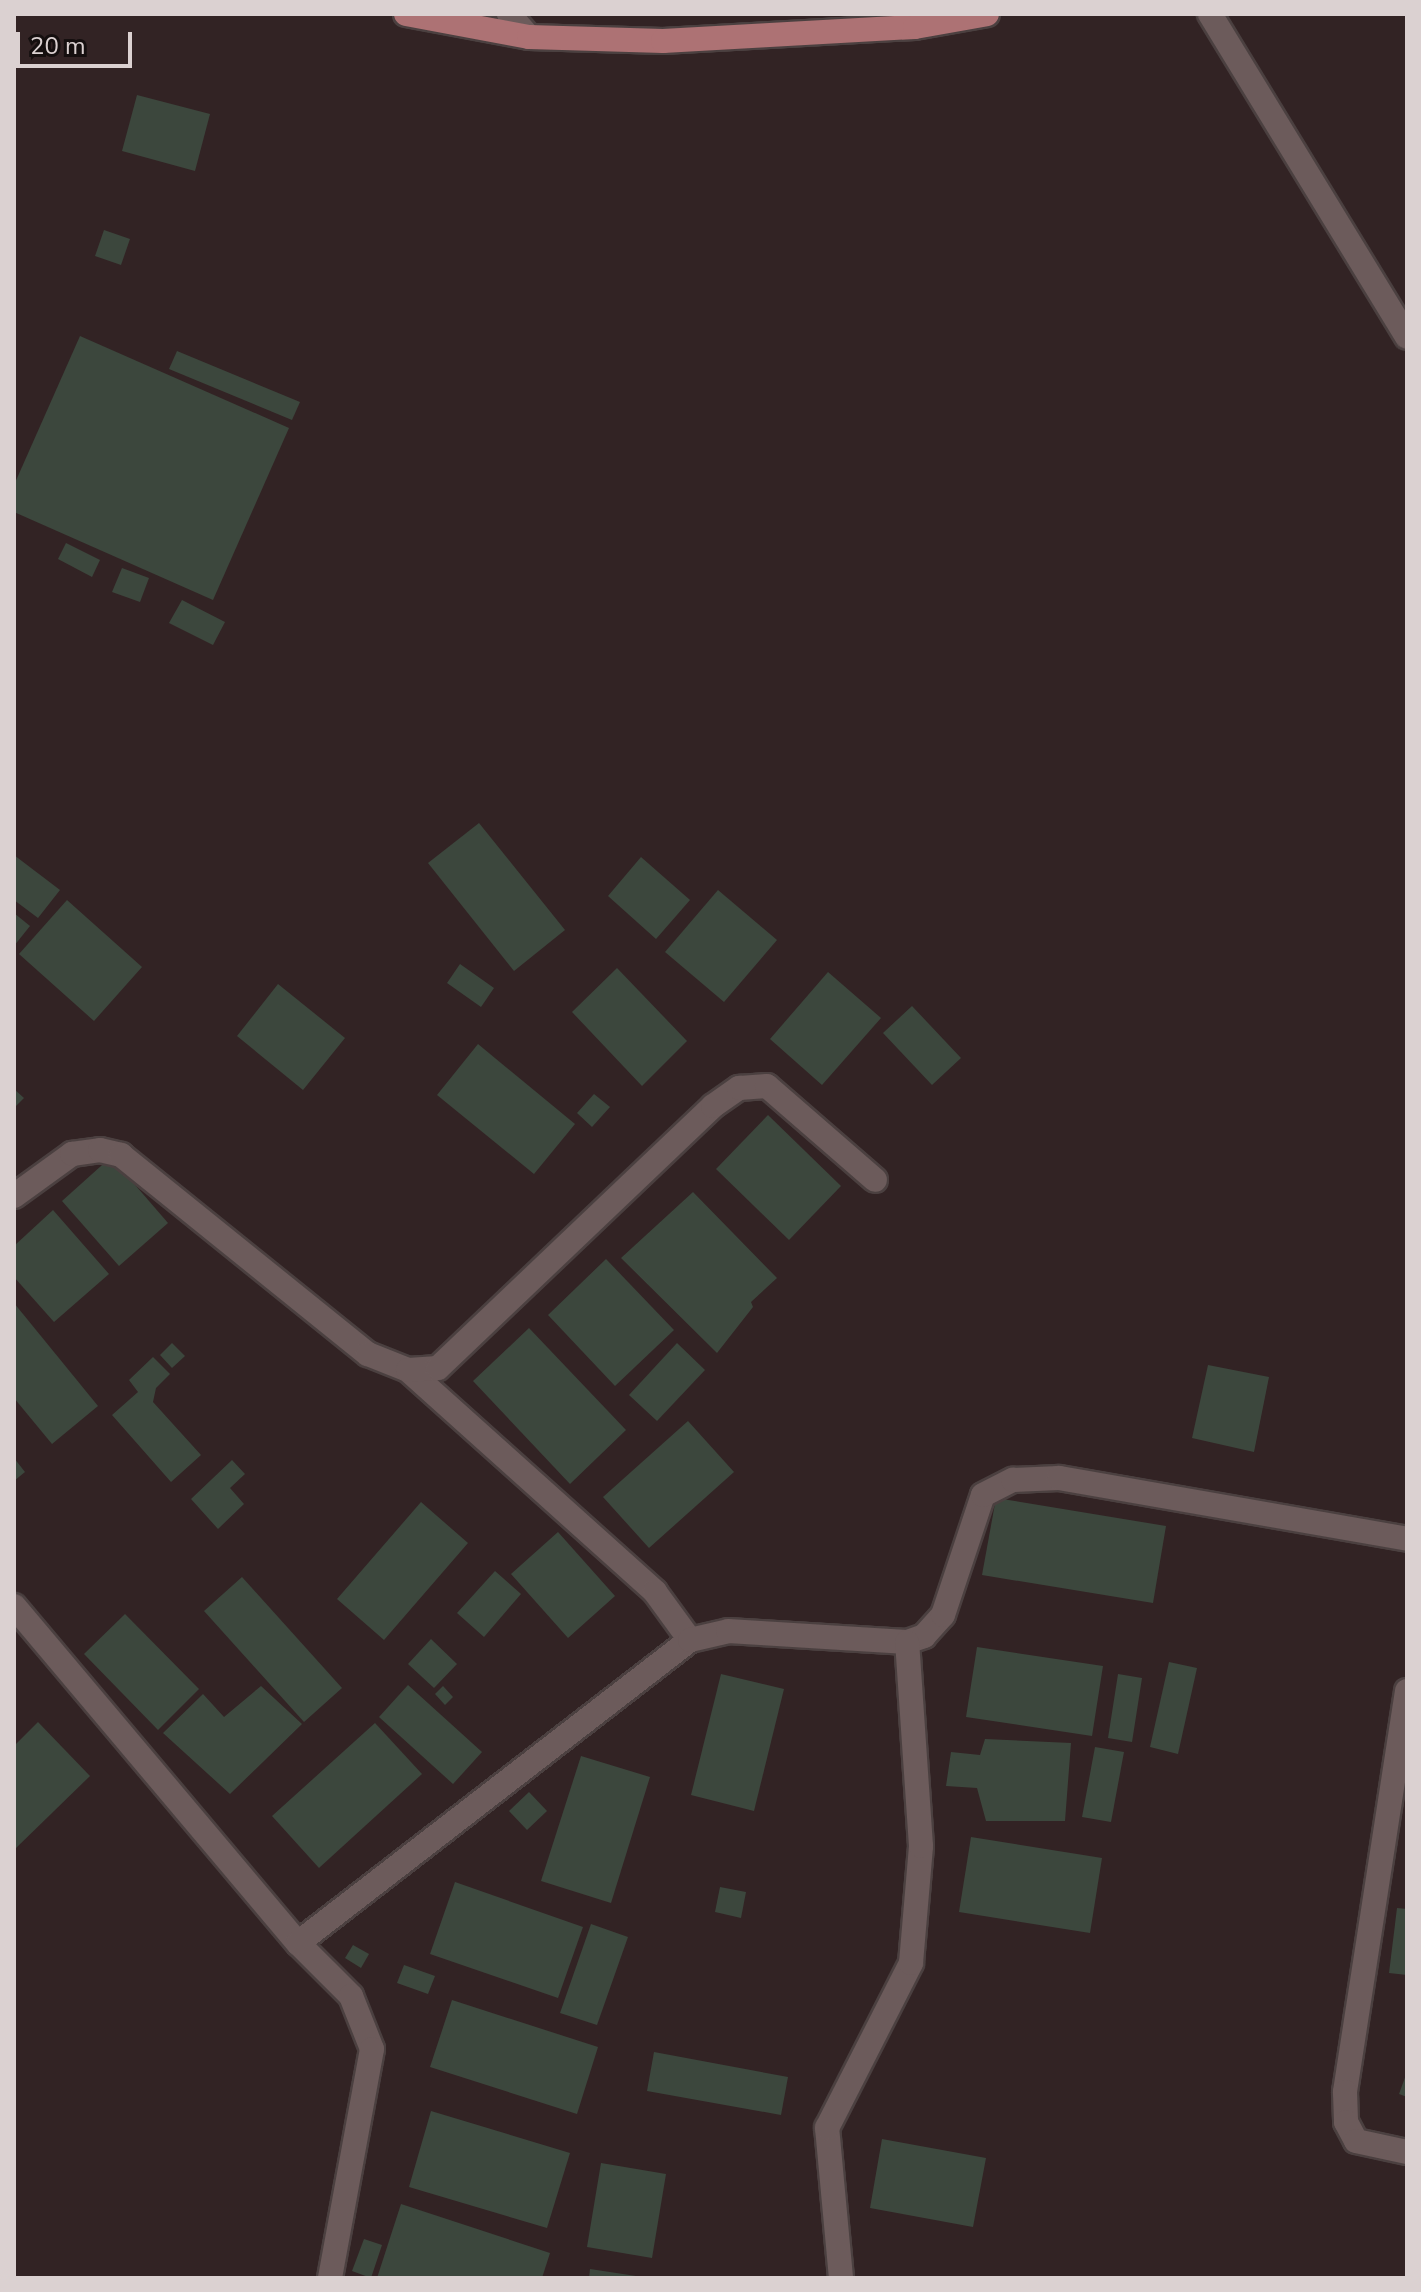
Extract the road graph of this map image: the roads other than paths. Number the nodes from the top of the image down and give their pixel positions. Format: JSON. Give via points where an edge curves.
{"nodes":[{"id":1,"x":406,"y":14,"type":"edge"},
{"id":2,"x":509,"y":14,"type":"edge"},
{"id":3,"x":987,"y":14,"type":"edge"},
{"id":4,"x":1210,"y":14,"type":"edge"},
{"id":5,"x":529,"y":37,"type":"junction"},
{"id":6,"x":1407,"y":337,"type":"edge"},
{"id":7,"x":875,"y":1180,"type":"dead end"},
{"id":8,"x":14,"y":1196,"type":"edge"},
{"id":9,"x":408,"y":1370,"type":"junction"},
{"id":10,"x":1407,"y":1539,"type":"edge"},
{"id":11,"x":14,"y":1606,"type":"edge"},
{"id":12,"x":690,"y":1640,"type":"junction"},
{"id":13,"x":907,"y":1642,"type":"junction"},
{"id":14,"x":1407,"y":1691,"type":"edge"},
{"id":15,"x":298,"y":1943,"type":"junction"},
{"id":16,"x":1407,"y":2152,"type":"edge"},
{"id":17,"x":330,"y":2278,"type":"edge"},
{"id":18,"x":841,"y":2278,"type":"edge"}],
"edges":[{"from":1,"to":5,"type":"main road"},
{"from":2,"to":5,"type":"street"},
{"from":3,"to":5,"type":"main road","via":[[915,27],[801,36],[663,41]]},
{"from":4,"to":6,"type":"street"},
{"from":7,"to":9,"type":"street","via":[[767,1086],[739,1088],[713,1106],[438,1368]]},
{"from":8,"to":9,"type":"street","via":[[72,1154],[100,1150],[121,1155],[368,1354]]},
{"from":9,"to":12,"type":"street","via":[[655,1592]]},
{"from":10,"to":13,"type":"street","via":[[1059,1478],[1013,1480],[983,1495],[943,1615],[924,1636]]},
{"from":11,"to":15,"type":"street"},
{"from":12,"to":13,"type":"street","via":[[728,1631]]},
{"from":12,"to":15,"type":"street"},
{"from":13,"to":18,"type":"street","via":[[921,1846],[911,1963],[827,2128]]},
{"from":14,"to":16,"type":"street","via":[[1345,2092],[1346,2122],[1356,2141]]},
{"from":15,"to":17,"type":"street","via":[[351,1996],[372,2049]]}]}
